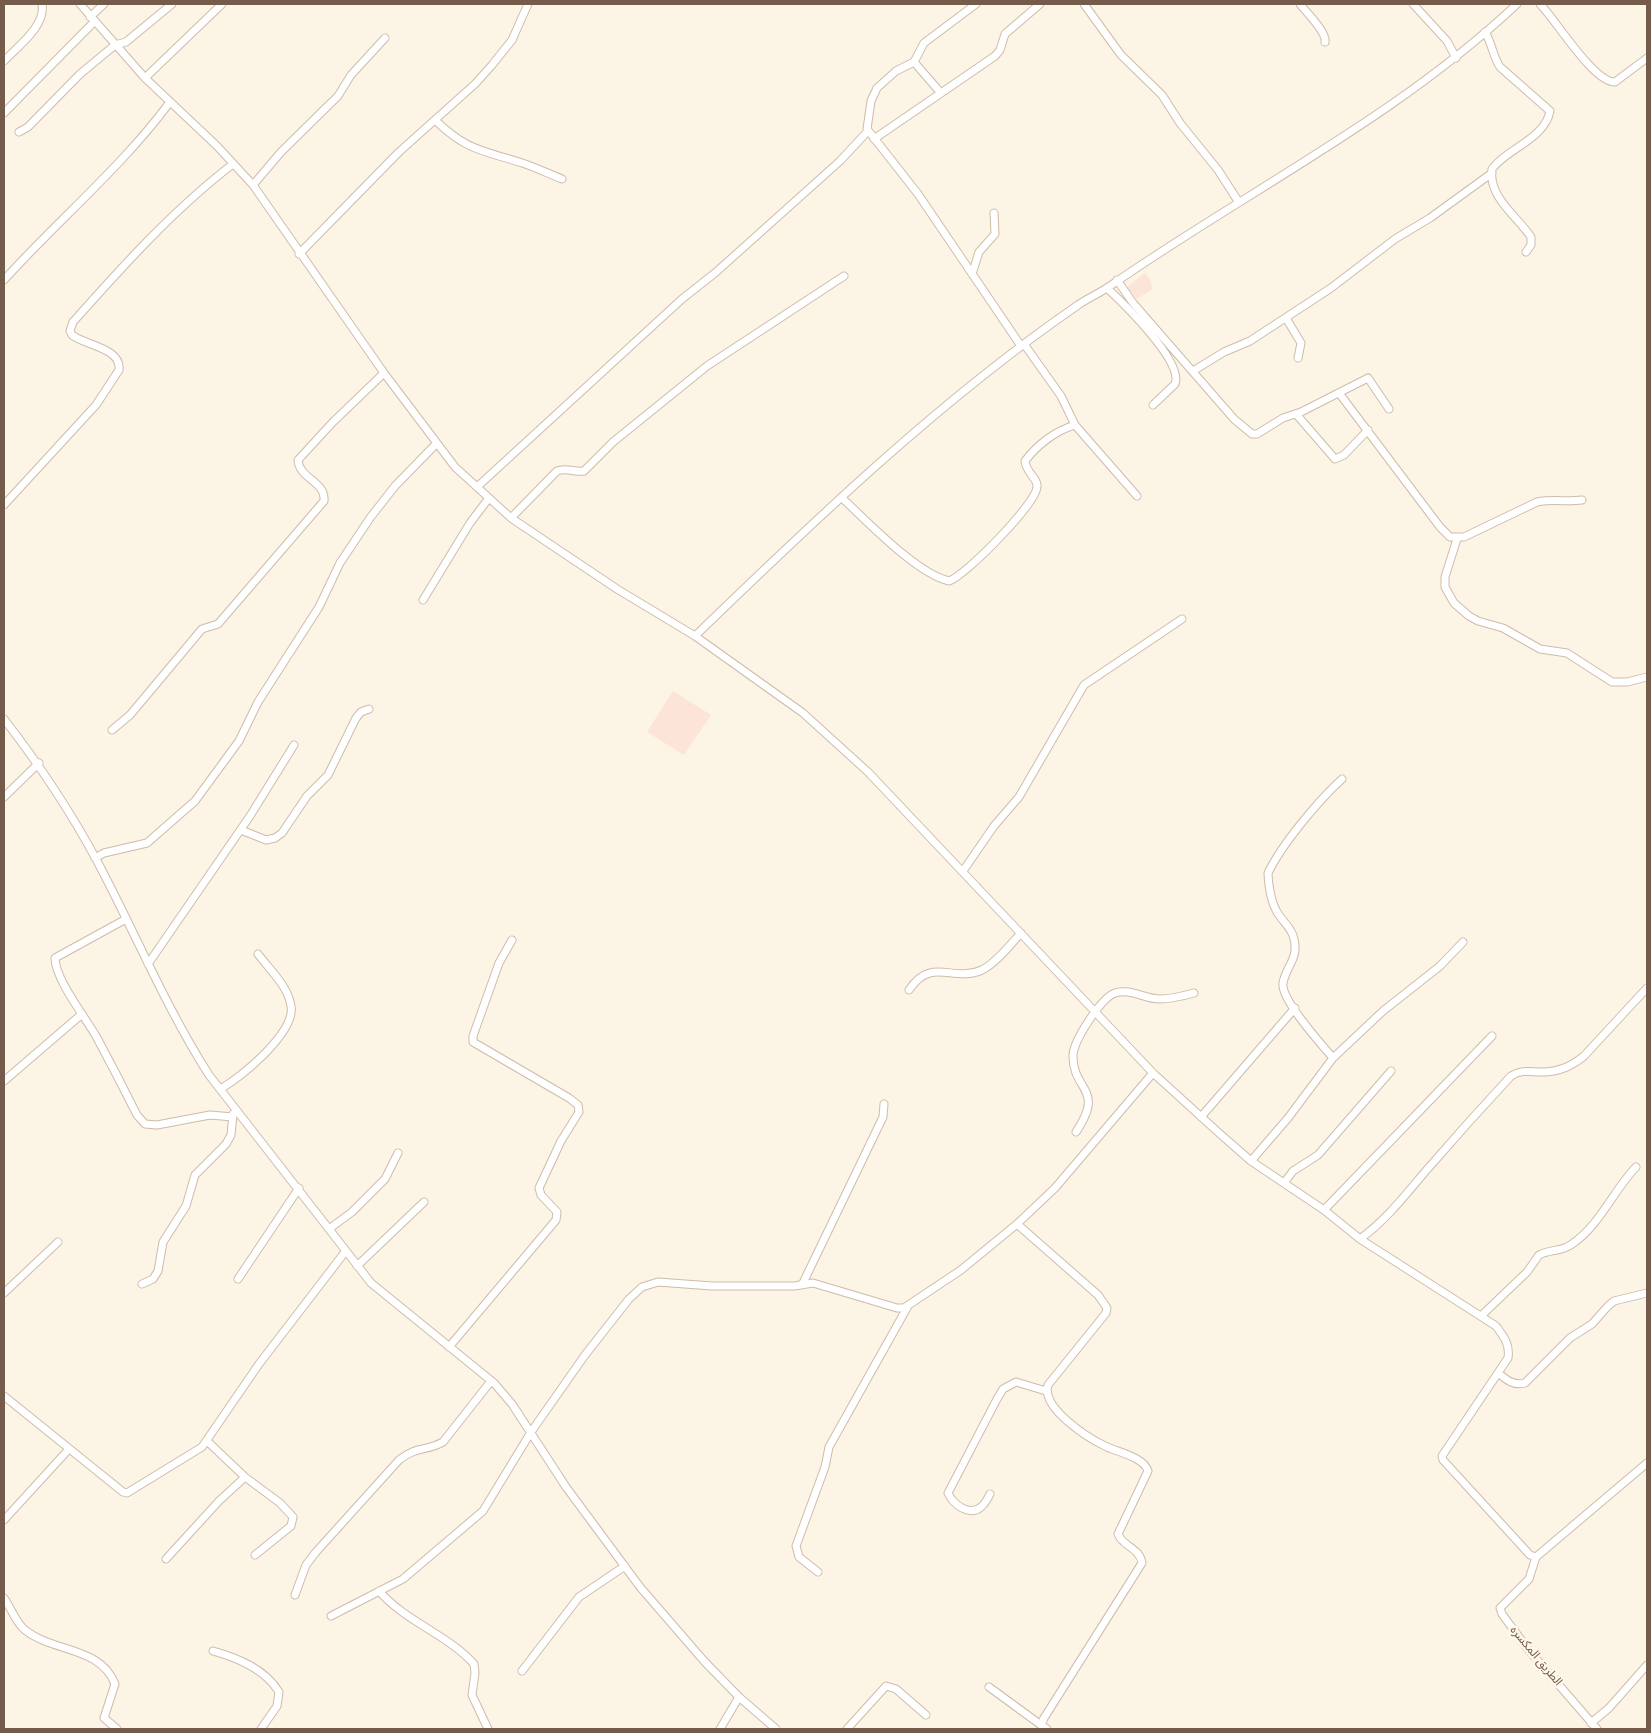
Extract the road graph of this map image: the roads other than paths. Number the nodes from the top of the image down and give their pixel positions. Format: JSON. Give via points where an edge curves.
{"nodes":[{"id":1,"x":42,"y":4,"type":"edge"},
{"id":2,"x":80,"y":4,"type":"edge"},
{"id":3,"x":104,"y":4,"type":"edge"},
{"id":4,"x":172,"y":4,"type":"edge"},
{"id":5,"x":222,"y":4,"type":"edge"},
{"id":6,"x":528,"y":4,"type":"edge"},
{"id":7,"x":976,"y":4,"type":"edge"},
{"id":8,"x":1040,"y":4,"type":"edge"},
{"id":9,"x":1084,"y":4,"type":"edge"},
{"id":10,"x":1300,"y":4,"type":"edge"},
{"id":11,"x":1412,"y":4,"type":"edge"},
{"id":12,"x":1517,"y":4,"type":"edge"},
{"id":13,"x":1540,"y":4,"type":"edge"},
{"id":14,"x":92,"y":19,"type":"junction"},
{"id":15,"x":1485,"y":32,"type":"junction"},
{"id":16,"x":385,"y":38,"type":"dead end"},
{"id":17,"x":1325,"y":42,"type":"dead end"},
{"id":18,"x":115,"y":45,"type":"junction"},
{"id":19,"x":1456,"y":58,"type":"junction"},
{"id":20,"x":1647,"y":58,"type":"edge"},
{"id":21,"x":4,"y":61,"type":"edge"},
{"id":22,"x":914,"y":62,"type":"junction"},
{"id":23,"x":145,"y":78,"type":"junction"},
{"id":24,"x":940,"y":92,"type":"junction"},
{"id":25,"x":170,"y":102,"type":"junction"},
{"id":26,"x":4,"y":113,"type":"edge"},
{"id":27,"x":435,"y":120,"type":"junction"},
{"id":28,"x":18,"y":132,"type":"dead end"},
{"id":29,"x":867,"y":132,"type":"junction"},
{"id":30,"x":874,"y":139,"type":"junction"},
{"id":31,"x":233,"y":164,"type":"junction"},
{"id":32,"x":1492,"y":173,"type":"junction"},
{"id":33,"x":562,"y":180,"type":"dead end"},
{"id":34,"x":253,"y":185,"type":"junction"},
{"id":35,"x":1238,"y":201,"type":"junction"},
{"id":36,"x":994,"y":213,"type":"dead end"},
{"id":37,"x":1526,"y":252,"type":"dead end"},
{"id":38,"x":299,"y":254,"type":"junction"},
{"id":39,"x":972,"y":274,"type":"junction"},
{"id":40,"x":844,"y":276,"type":"dead end"},
{"id":41,"x":4,"y":280,"type":"edge"},
{"id":42,"x":1117,"y":280,"type":"junction"},
{"id":43,"x":1107,"y":288,"type":"junction"},
{"id":44,"x":1286,"y":318,"type":"junction"},
{"id":45,"x":1022,"y":345,"type":"junction"},
{"id":46,"x":1298,"y":358,"type":"dead end"},
{"id":47,"x":1193,"y":371,"type":"junction"},
{"id":48,"x":384,"y":373,"type":"junction"},
{"id":49,"x":1339,"y":393,"type":"junction"},
{"id":50,"x":1153,"y":405,"type":"dead end"},
{"id":51,"x":1389,"y":409,"type":"dead end"},
{"id":52,"x":1296,"y":414,"type":"junction"},
{"id":53,"x":1074,"y":425,"type":"junction"},
{"id":54,"x":1368,"y":430,"type":"junction"},
{"id":55,"x":436,"y":444,"type":"junction"},
{"id":56,"x":477,"y":487,"type":"junction"},
{"id":57,"x":1136,"y":496,"type":"dead end"},
{"id":58,"x":490,"y":498,"type":"junction"},
{"id":59,"x":842,"y":498,"type":"junction"},
{"id":60,"x":1582,"y":500,"type":"dead end"},
{"id":61,"x":4,"y":505,"type":"edge"},
{"id":62,"x":511,"y":518,"type":"junction"},
{"id":63,"x":1457,"y":539,"type":"junction"},
{"id":64,"x":423,"y":600,"type":"dead end"},
{"id":65,"x":1182,"y":619,"type":"dead end"},
{"id":66,"x":695,"y":636,"type":"junction"},
{"id":67,"x":1647,"y":677,"type":"edge"},
{"id":68,"x":369,"y":709,"type":"dead end"},
{"id":69,"x":4,"y":719,"type":"edge"},
{"id":70,"x":112,"y":730,"type":"dead end"},
{"id":71,"x":294,"y":745,"type":"dead end"},
{"id":72,"x":38,"y":763,"type":"junction"},
{"id":73,"x":1342,"y":779,"type":"dead end"},
{"id":74,"x":4,"y":797,"type":"edge"},
{"id":75,"x":241,"y":830,"type":"junction"},
{"id":76,"x":95,"y":858,"type":"junction"},
{"id":77,"x":963,"y":871,"type":"junction"},
{"id":78,"x":126,"y":919,"type":"junction"},
{"id":79,"x":1021,"y":933,"type":"junction"},
{"id":80,"x":512,"y":940,"type":"dead end"},
{"id":81,"x":1463,"y":942,"type":"dead end"},
{"id":82,"x":258,"y":954,"type":"dead end"},
{"id":83,"x":148,"y":964,"type":"junction"},
{"id":84,"x":1647,"y":988,"type":"edge"},
{"id":85,"x":909,"y":990,"type":"dead end"},
{"id":86,"x":1194,"y":993,"type":"dead end"},
{"id":87,"x":1295,"y":1008,"type":"junction"},
{"id":88,"x":1094,"y":1011,"type":"junction"},
{"id":89,"x":82,"y":1014,"type":"junction"},
{"id":90,"x":1492,"y":1036,"type":"dead end"},
{"id":91,"x":1333,"y":1058,"type":"junction"},
{"id":92,"x":1391,"y":1070,"type":"dead end"},
{"id":93,"x":1153,"y":1074,"type":"junction"},
{"id":94,"x":4,"y":1081,"type":"edge"},
{"id":95,"x":220,"y":1089,"type":"junction"},
{"id":96,"x":232,"y":1104,"type":"junction"},
{"id":97,"x":884,"y":1104,"type":"dead end"},
{"id":98,"x":233,"y":1117,"type":"junction"},
{"id":99,"x":1201,"y":1117,"type":"junction"},
{"id":100,"x":1076,"y":1132,"type":"dead end"},
{"id":101,"x":398,"y":1153,"type":"dead end"},
{"id":102,"x":1251,"y":1161,"type":"junction"},
{"id":103,"x":1636,"y":1167,"type":"dead end"},
{"id":104,"x":1284,"y":1183,"type":"junction"},
{"id":105,"x":299,"y":1188,"type":"junction"},
{"id":106,"x":424,"y":1202,"type":"dead end"},
{"id":107,"x":1324,"y":1210,"type":"junction"},
{"id":108,"x":1017,"y":1224,"type":"junction"},
{"id":109,"x":329,"y":1230,"type":"junction"},
{"id":110,"x":1360,"y":1239,"type":"junction"},
{"id":111,"x":58,"y":1242,"type":"dead end"},
{"id":112,"x":345,"y":1252,"type":"junction"},
{"id":113,"x":357,"y":1266,"type":"junction"},
{"id":114,"x":238,"y":1279,"type":"dead end"},
{"id":115,"x":142,"y":1284,"type":"dead end"},
{"id":116,"x":802,"y":1285,"type":"junction"},
{"id":117,"x":4,"y":1293,"type":"edge"},
{"id":118,"x":1647,"y":1293,"type":"edge"},
{"id":119,"x":908,"y":1306,"type":"junction"},
{"id":120,"x":1481,"y":1316,"type":"junction"},
{"id":121,"x":449,"y":1346,"type":"junction"},
{"id":122,"x":1498,"y":1373,"type":"junction"},
{"id":123,"x":491,"y":1381,"type":"junction"},
{"id":124,"x":1046,"y":1391,"type":"junction"},
{"id":125,"x":4,"y":1396,"type":"edge"},
{"id":126,"x":531,"y":1432,"type":"junction"},
{"id":127,"x":207,"y":1441,"type":"junction"},
{"id":128,"x":68,"y":1449,"type":"junction"},
{"id":129,"x":1647,"y":1464,"type":"edge"},
{"id":130,"x":245,"y":1477,"type":"junction"},
{"id":131,"x":990,"y":1494,"type":"dead end"},
{"id":132,"x":4,"y":1520,"type":"edge"},
{"id":133,"x":255,"y":1555,"type":"dead end"},
{"id":134,"x":1536,"y":1556,"type":"junction"},
{"id":135,"x":166,"y":1559,"type":"dead end"},
{"id":136,"x":624,"y":1566,"type":"junction"},
{"id":137,"x":818,"y":1572,"type":"dead end"},
{"id":138,"x":379,"y":1591,"type":"junction"},
{"id":139,"x":295,"y":1595,"type":"dead end"},
{"id":140,"x":4,"y":1598,"type":"edge"},
{"id":141,"x":331,"y":1616,"type":"dead end"},
{"id":142,"x":213,"y":1651,"type":"dead end"},
{"id":143,"x":1647,"y":1665,"type":"edge"},
{"id":144,"x":522,"y":1671,"type":"dead end"},
{"id":145,"x":989,"y":1687,"type":"dead end"},
{"id":146,"x":739,"y":1697,"type":"junction"},
{"id":147,"x":926,"y":1715,"type":"dead end"},
{"id":148,"x":1591,"y":1723,"type":"junction"},
{"id":149,"x":1044,"y":1727,"type":"edge"},
{"id":150,"x":117,"y":1729,"type":"edge"},
{"id":151,"x":261,"y":1729,"type":"edge"},
{"id":152,"x":488,"y":1729,"type":"edge"},
{"id":153,"x":720,"y":1729,"type":"edge"},
{"id":154,"x":776,"y":1729,"type":"edge"},
{"id":155,"x":847,"y":1729,"type":"edge"},
{"id":156,"x":1596,"y":1729,"type":"edge"}],
"edges":[{"from":1,"to":21,"type":"street","via":[[44,12],[40,22]]},
{"from":2,"to":14,"type":"street"},
{"from":3,"to":14,"type":"street"},
{"from":4,"to":18,"type":"street","via":[[126,42]]},
{"from":5,"to":23,"type":"street"},
{"from":6,"to":27,"type":"street","via":[[512,40],[492,65]]},
{"from":7,"to":22,"type":"street","via":[[924,43]]},
{"from":8,"to":24,"type":"street","via":[[1005,34],[1000,50],[994,56]]},
{"from":9,"to":35,"type":"street","via":[[1125,59],[1162,95]]},
{"from":10,"to":17,"type":"street","via":[[1323,32]]},
{"from":11,"to":19,"type":"street","via":[[1447,41]]},
{"from":12,"to":15,"type":"street"},
{"from":13,"to":20,"type":"street","via":[[1587,63],[1606,80],[1615,82],[1622,79]]},
{"from":14,"to":18,"type":"street"},
{"from":14,"to":26,"type":"street"},
{"from":15,"to":19,"type":"street"},
{"from":15,"to":32,"type":"street","via":[[1500,67],[1550,111],[1535,134],[1497,164]]},
{"from":16,"to":34,"type":"street","via":[[351,74],[338,96],[281,152]]},
{"from":18,"to":23,"type":"street"},
{"from":18,"to":28,"type":"street","via":[[80,74],[28,127]]},
{"from":19,"to":35,"type":"street","via":[[1363,124]]},
{"from":22,"to":24,"type":"street"},
{"from":22,"to":29,"type":"street","via":[[874,91]]},
{"from":23,"to":25,"type":"street"},
{"from":24,"to":30,"type":"street"},
{"from":25,"to":31,"type":"street"},
{"from":25,"to":41,"type":"street"},
{"from":27,"to":33,"type":"street","via":[[462,142],[481,152],[522,163]]},
{"from":27,"to":38,"type":"street"},
{"from":29,"to":30,"type":"street"},
{"from":29,"to":56,"type":"street","via":[[840,162],[682,299]]},
{"from":30,"to":39,"type":"street","via":[[918,194]]},
{"from":31,"to":34,"type":"street"},
{"from":31,"to":61,"type":"street","via":[[130,257],[73,322],[70,327],[72,335],[110,353],[120,370],[96,405]]},
{"from":32,"to":37,"type":"street","via":[[1500,199],[1531,237],[1531,245]]},
{"from":32,"to":44,"type":"street"},
{"from":34,"to":38,"type":"street"},
{"from":35,"to":42,"type":"street"},
{"from":36,"to":39,"type":"street","via":[[995,234],[979,252]]},
{"from":38,"to":48,"type":"street"},
{"from":39,"to":45,"type":"street"},
{"from":40,"to":62,"type":"street","via":[[707,366],[612,442],[584,471],[557,471]]},
{"from":42,"to":43,"type":"street"},
{"from":42,"to":47,"type":"street"},
{"from":43,"to":45,"type":"street","via":[[1081,302]]},
{"from":43,"to":50,"type":"street","via":[[1157,342],[1176,372],[1175,384]]},
{"from":44,"to":46,"type":"street","via":[[1301,343]]},
{"from":44,"to":47,"type":"street"},
{"from":45,"to":53,"type":"street","via":[[1061,396]]},
{"from":45,"to":59,"type":"street","via":[[968,387]]},
{"from":47,"to":52,"type":"street","via":[[1241,426],[1252,434]]},
{"from":48,"to":55,"type":"street"},
{"from":48,"to":70,"type":"street","via":[[298,460],[299,467],[321,488],[324,501],[218,624],[202,629],[143,700]]},
{"from":49,"to":51,"type":"street","via":[[1369,378]]},
{"from":49,"to":52,"type":"street"},
{"from":49,"to":54,"type":"street"},
{"from":52,"to":54,"type":"street","via":[[1335,460]]},
{"from":53,"to":57,"type":"street"},
{"from":53,"to":59,"type":"street","via":[[1061,430],[1032,451],[1024,461],[1025,469],[1036,481],[1035,494],[1010,526],[965,572],[949,581],[920,566]]},
{"from":54,"to":63,"type":"street","via":[[1440,527]]},
{"from":55,"to":56,"type":"street"},
{"from":55,"to":76,"type":"street","via":[[395,486],[370,518],[340,563],[319,607],[254,710],[239,741],[196,801],[147,843]]},
{"from":56,"to":58,"type":"street"},
{"from":58,"to":62,"type":"street"},
{"from":58,"to":64,"type":"street","via":[[470,523]]},
{"from":59,"to":66,"type":"street"},
{"from":60,"to":63,"type":"street","via":[[1537,502]]},
{"from":62,"to":66,"type":"street","via":[[617,589]]},
{"from":63,"to":67,"type":"street","via":[[1445,587],[1461,610],[1540,649],[1571,655],[1612,682]]},
{"from":65,"to":77,"type":"street","via":[[1084,685],[1019,797]]},
{"from":66,"to":77,"type":"street","via":[[803,713],[868,772]]},
{"from":68,"to":75,"type":"street","via":[[356,718],[328,775],[307,796],[282,833],[266,840]]},
{"from":69,"to":72,"type":"street"},
{"from":71,"to":75,"type":"street"},
{"from":72,"to":74,"type":"street"},
{"from":72,"to":76,"type":"street"},
{"from":73,"to":87,"type":"street","via":[[1308,815],[1268,873],[1276,910],[1294,937],[1294,957],[1283,982],[1284,992]]},
{"from":75,"to":83,"type":"street"},
{"from":76,"to":78,"type":"street"},
{"from":77,"to":79,"type":"street"},
{"from":78,"to":83,"type":"street"},
{"from":78,"to":89,"type":"street","via":[[56,958],[58,971]]},
{"from":79,"to":85,"type":"street","via":[[982,970],[959,974],[932,971],[916,980]]},
{"from":79,"to":88,"type":"street"},
{"from":80,"to":121,"type":"street","via":[[499,963],[473,1042],[569,1098],[578,1105],[579,1112],[539,1188],[541,1195],[557,1212],[556,1220]]},
{"from":81,"to":91,"type":"street","via":[[1440,966],[1383,1010]]},
{"from":82,"to":95,"type":"street","via":[[282,984],[289,999],[290,1016],[271,1046],[246,1073]]},
{"from":83,"to":95,"type":"street","via":[[187,1041]]},
{"from":84,"to":110,"type":"street","via":[[1573,1064],[1553,1071],[1520,1071],[1511,1076],[1394,1210]]},
{"from":86,"to":88,"type":"street","via":[[1157,999],[1117,992],[1108,996]]},
{"from":87,"to":91,"type":"street"},
{"from":87,"to":99,"type":"street"},
{"from":88,"to":93,"type":"street"},
{"from":88,"to":100,"type":"street","via":[[1073,1055],[1089,1107]]},
{"from":89,"to":94,"type":"street"},
{"from":89,"to":98,"type":"street","via":[[145,1124],[157,1125],[210,1115]]},
{"from":90,"to":107,"type":"street"},
{"from":91,"to":102,"type":"street"},
{"from":92,"to":104,"type":"street","via":[[1322,1152],[1293,1171]]},
{"from":93,"to":99,"type":"street"},
{"from":93,"to":108,"type":"street","via":[[1055,1188]]},
{"from":95,"to":96,"type":"street"},
{"from":96,"to":98,"type":"street"},
{"from":96,"to":105,"type":"street"},
{"from":97,"to":116,"type":"street","via":[[883,1117]]},
{"from":98,"to":115,"type":"street","via":[[231,1135],[226,1144],[195,1175],[188,1201],[163,1242],[158,1270],[153,1279]]},
{"from":99,"to":102,"type":"street"},
{"from":101,"to":109,"type":"street","via":[[385,1179]]},
{"from":102,"to":104,"type":"street"},
{"from":103,"to":120,"type":"street","via":[[1616,1189],[1605,1210],[1577,1240],[1565,1249],[1539,1255],[1527,1272]]},
{"from":104,"to":107,"type":"street"},
{"from":105,"to":109,"type":"street"},
{"from":105,"to":114,"type":"street"},
{"from":106,"to":113,"type":"street"},
{"from":107,"to":110,"type":"street"},
{"from":108,"to":119,"type":"street","via":[[961,1270]]},
{"from":108,"to":124,"type":"street","via":[[1098,1295],[1107,1308]]},
{"from":109,"to":112,"type":"street"},
{"from":110,"to":120,"type":"street"},
{"from":111,"to":117,"type":"street"},
{"from":112,"to":113,"type":"street"},
{"from":112,"to":127,"type":"street","via":[[259,1364]]},
{"from":113,"to":121,"type":"street","via":[[392,1302]]},
{"from":116,"to":119,"type":"street","via":[[813,1283],[897,1308]]},
{"from":116,"to":126,"type":"street","via":[[712,1286],[658,1282],[642,1287],[586,1355]]},
{"from":118,"to":122,"type":"street","via":[[1608,1306],[1525,1383],[1510,1383]]},
{"from":119,"to":137,"type":"street","via":[[829,1447],[826,1467],[800,1530],[796,1546],[799,1557]]},
{"from":120,"to":122,"type":"street","via":[[1496,1326],[1507,1341],[1508,1358]]},
{"from":121,"to":123,"type":"street"},
{"from":122,"to":134,"type":"street","via":[[1442,1456],[1530,1556]]},
{"from":123,"to":126,"type":"street"},
{"from":123,"to":139,"type":"street","via":[[443,1442],[432,1448],[411,1450],[399,1460],[316,1552],[306,1565]]},
{"from":124,"to":131,"type":"street","via":[[1016,1382],[1004,1389],[948,1493],[957,1505],[976,1510],[982,1507]]},
{"from":124,"to":149,"type":"street","via":[[1054,1406],[1071,1424],[1104,1446],[1141,1462],[1148,1471],[1118,1534],[1124,1543],[1139,1553],[1142,1563],[1081,1663],[1075,1667]]},
{"from":125,"to":128,"type":"street"},
{"from":126,"to":136,"type":"street","via":[[566,1487]]},
{"from":126,"to":138,"type":"street","via":[[483,1511],[416,1570]]},
{"from":127,"to":128,"type":"street","via":[[195,1452],[125,1493]]},
{"from":127,"to":130,"type":"street"},
{"from":128,"to":132,"type":"street"},
{"from":129,"to":134,"type":"street"},
{"from":130,"to":133,"type":"street","via":[[293,1517],[291,1526]]},
{"from":130,"to":135,"type":"street"},
{"from":134,"to":148,"type":"street","name":"الطريق المكسره","via":[[1529,1579],[1500,1608],[1527,1648]]},
{"from":136,"to":144,"type":"street","via":[[579,1597]]},
{"from":136,"to":146,"type":"street","via":[[674,1628]]},
{"from":138,"to":141,"type":"street"},
{"from":138,"to":152,"type":"street","via":[[401,1613],[439,1635],[474,1664],[476,1673],[472,1696]]},
{"from":140,"to":150,"type":"street","via":[[25,1630],[45,1642],[76,1651],[102,1664],[115,1684],[104,1718]]},
{"from":142,"to":151,"type":"street","via":[[243,1661],[279,1692],[277,1706]]},
{"from":143,"to":148,"type":"street","via":[[1609,1708]]},
{"from":145,"to":149,"type":"street"},
{"from":146,"to":153,"type":"street"},
{"from":146,"to":154,"type":"street"},
{"from":147,"to":155,"type":"street","via":[[896,1689],[886,1686]]},
{"from":148,"to":156,"type":"street","name":"الطريق المكسره"}]}
